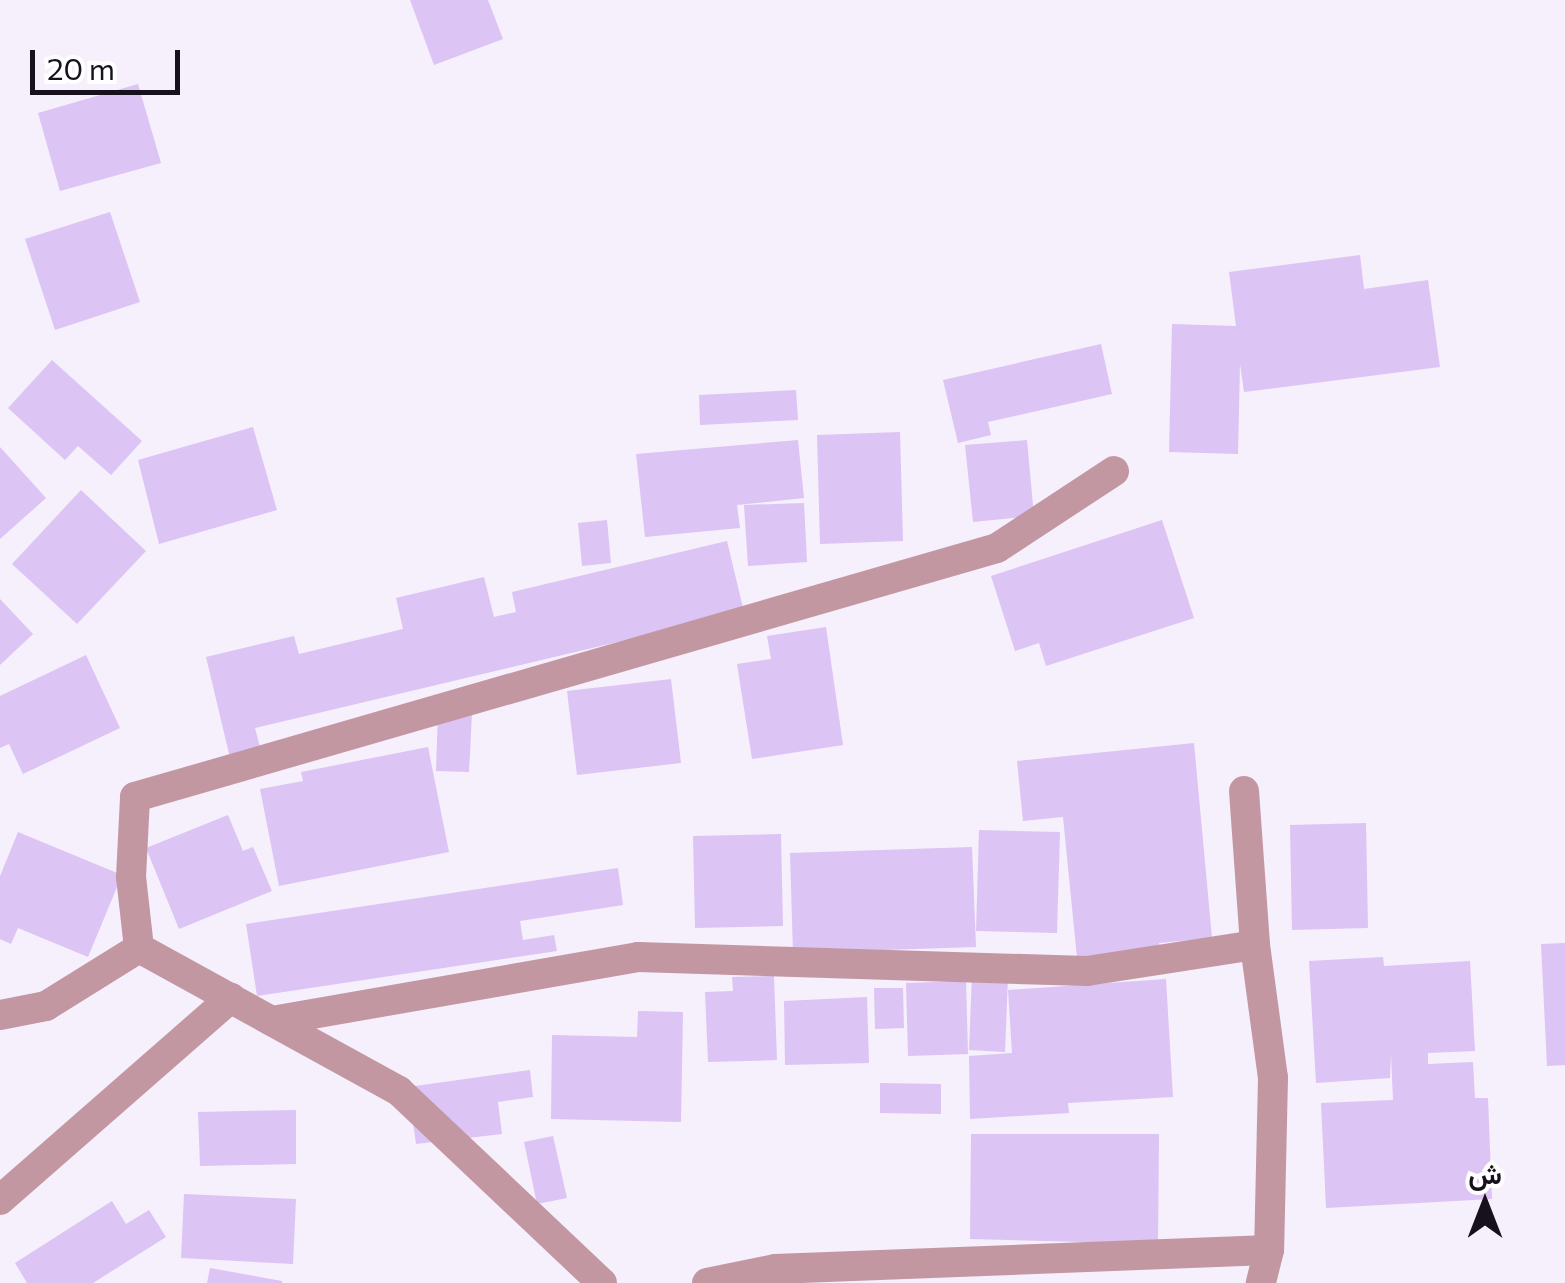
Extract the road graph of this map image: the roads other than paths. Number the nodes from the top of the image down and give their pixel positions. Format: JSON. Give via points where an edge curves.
{"nodes":[{"id":1,"x":1114,"y":471,"type":"dead end"},
{"id":2,"x":1244,"y":791,"type":"dead end"},
{"id":3,"x":1255,"y":945,"type":"junction"},
{"id":4,"x":139,"y":948,"type":"junction"},
{"id":5,"x":230,"y":998,"type":"junction"},
{"id":6,"x":0,"y":1015,"type":"edge"},
{"id":7,"x":272,"y":1021,"type":"junction"},
{"id":8,"x":0,"y":1200,"type":"edge"},
{"id":9,"x":1269,"y":1250,"type":"junction"},
{"id":10,"x":602,"y":1283,"type":"edge"},
{"id":11,"x":707,"y":1283,"type":"edge"},
{"id":12,"x":1261,"y":1283,"type":"edge"}],
"edges":[{"from":1,"to":4,"type":"street","via":[[996,548],[135,796],[131,878]]},
{"from":2,"to":3,"type":"street"},
{"from":3,"to":7,"type":"street","via":[[1088,971],[638,957]]},
{"from":3,"to":9,"type":"street","via":[[1273,1078]]},
{"from":4,"to":5,"type":"street"},
{"from":4,"to":6,"type":"street","via":[[46,1006]]},
{"from":5,"to":7,"type":"street"},
{"from":5,"to":8,"type":"street"},
{"from":7,"to":10,"type":"street","via":[[400,1091]]},
{"from":9,"to":11,"type":"street","via":[[775,1269]]},
{"from":9,"to":12,"type":"street"}]}
